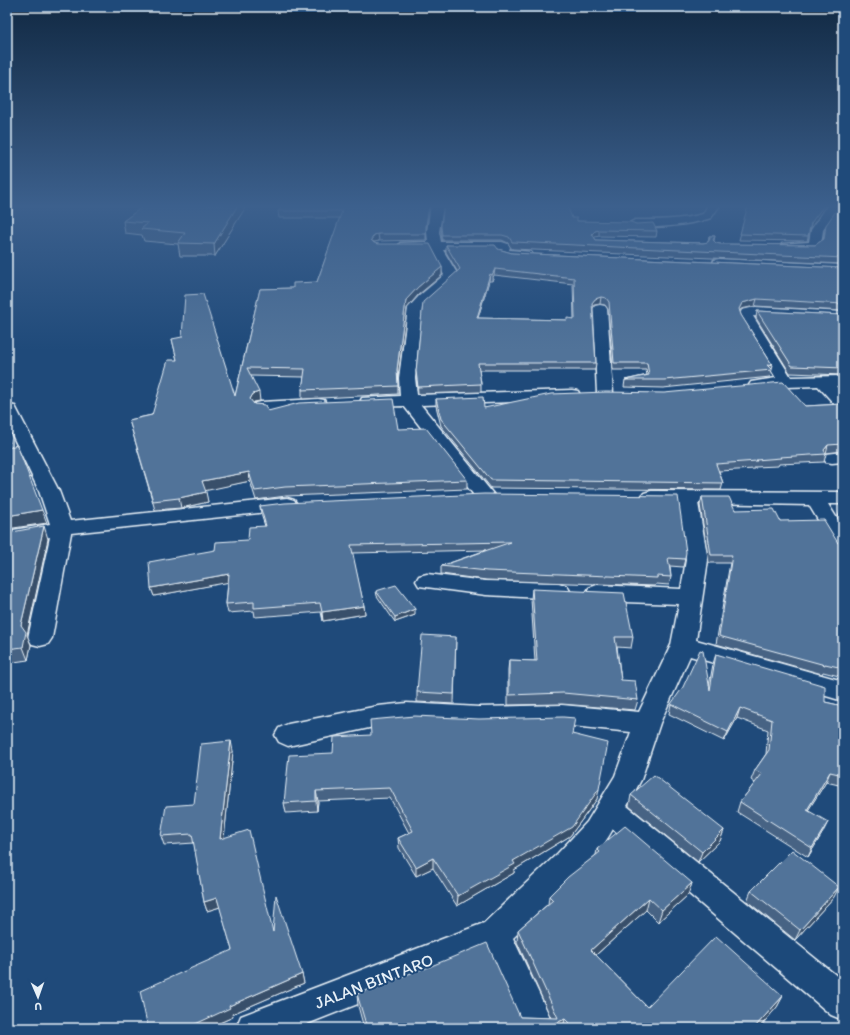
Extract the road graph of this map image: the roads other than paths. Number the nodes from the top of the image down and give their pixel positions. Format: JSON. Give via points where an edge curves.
{"nodes":[{"id":1,"x":439,"y":253,"type":"edge"},
{"id":2,"x":507,"y":253,"type":"edge"},
{"id":3,"x":542,"y":255,"type":"edge"},
{"id":4,"x":710,"y":262,"type":"edge"},
{"id":5,"x":843,"y":269,"type":"edge"},
{"id":6,"x":600,"y":309,"type":"edge"},
{"id":7,"x":843,"y":316,"type":"edge"},
{"id":8,"x":843,"y":381,"type":"edge"},
{"id":9,"x":786,"y":382,"type":"junction"},
{"id":10,"x":822,"y":382,"type":"junction"},
{"id":11,"x":738,"y":387,"type":"edge"},
{"id":12,"x":409,"y":401,"type":"junction"},
{"id":13,"x":354,"y":403,"type":"edge"},
{"id":14,"x":843,"y":403,"type":"edge"},
{"id":15,"x":331,"y":404,"type":"edge"},
{"id":16,"x":261,"y":407,"type":"edge"},
{"id":17,"x":9,"y":410,"type":"dead end"},
{"id":18,"x":27,"y":445,"type":"junction"},
{"id":19,"x":7,"y":451,"type":"edge"},
{"id":20,"x":461,"y":496,"type":"edge"},
{"id":21,"x":632,"y":497,"type":"edge"},
{"id":22,"x":687,"y":498,"type":"junction"},
{"id":23,"x":843,"y":498,"type":"edge"},
{"id":24,"x":815,"y":499,"type":"junction"},
{"id":25,"x":302,"y":503,"type":"edge"},
{"id":26,"x":62,"y":528,"type":"junction"},
{"id":27,"x":7,"y":538,"type":"edge"},
{"id":28,"x":843,"y":545,"type":"edge"},
{"id":29,"x":427,"y":581,"type":"dead end"},
{"id":30,"x":690,"y":597,"type":"junction"},
{"id":31,"x":40,"y":638,"type":"dead end"},
{"id":32,"x":683,"y":645,"type":"junction"},
{"id":33,"x":843,"y":691,"type":"edge"},
{"id":34,"x":647,"y":723,"type":"junction"},
{"id":35,"x":288,"y":735,"type":"dead end"},
{"id":36,"x":610,"y":808,"type":"junction"},
{"id":37,"x":495,"y":934,"type":"junction"},
{"id":38,"x":843,"y":1003,"type":"edge"},
{"id":39,"x":253,"y":1028,"type":"edge"},
{"id":40,"x":538,"y":1028,"type":"edge"}],
"edges":[{"from":1,"to":12,"type":"street","via":[[451,274],[415,308],[407,378]]},
{"from":2,"to":3,"type":"street"},
{"from":4,"to":5,"type":"street"},
{"from":6,"to":12,"type":"street","via":[[613,394]]},
{"from":7,"to":9,"type":"street","via":[[755,311],[747,313],[748,321]]},
{"from":8,"to":10,"type":"street"},
{"from":9,"to":10,"type":"street"},
{"from":9,"to":11,"type":"street"},
{"from":10,"to":14,"type":"street"},
{"from":12,"to":13,"type":"street"},
{"from":12,"to":20,"type":"street","via":[[492,495]]},
{"from":15,"to":16,"type":"street"},
{"from":17,"to":18,"type":"street"},
{"from":18,"to":19,"type":"street"},
{"from":18,"to":26,"type":"street","via":[[49,491]]},
{"from":21,"to":22,"type":"street"},
{"from":22,"to":24,"type":"street"},
{"from":22,"to":30,"type":"street","via":[[697,560]]},
{"from":23,"to":24,"type":"street"},
{"from":24,"to":28,"type":"street"},
{"from":25,"to":26,"type":"street"},
{"from":26,"to":27,"type":"street"},
{"from":26,"to":31,"type":"street"},
{"from":29,"to":30,"type":"street","via":[[486,588]]},
{"from":30,"to":32,"type":"street"},
{"from":32,"to":33,"type":"street"},
{"from":32,"to":34,"type":"street"},
{"from":34,"to":35,"type":"street","via":[[562,715],[479,717],[407,713],[378,716]]},
{"from":34,"to":36,"type":"street","via":[[627,780]]},
{"from":36,"to":37,"type":"street","via":[[597,830],[569,863]]},
{"from":36,"to":38,"type":"street"},
{"from":37,"to":39,"type":"street","name":"JALAN BINTARO"},
{"from":37,"to":40,"type":"street"}]}
